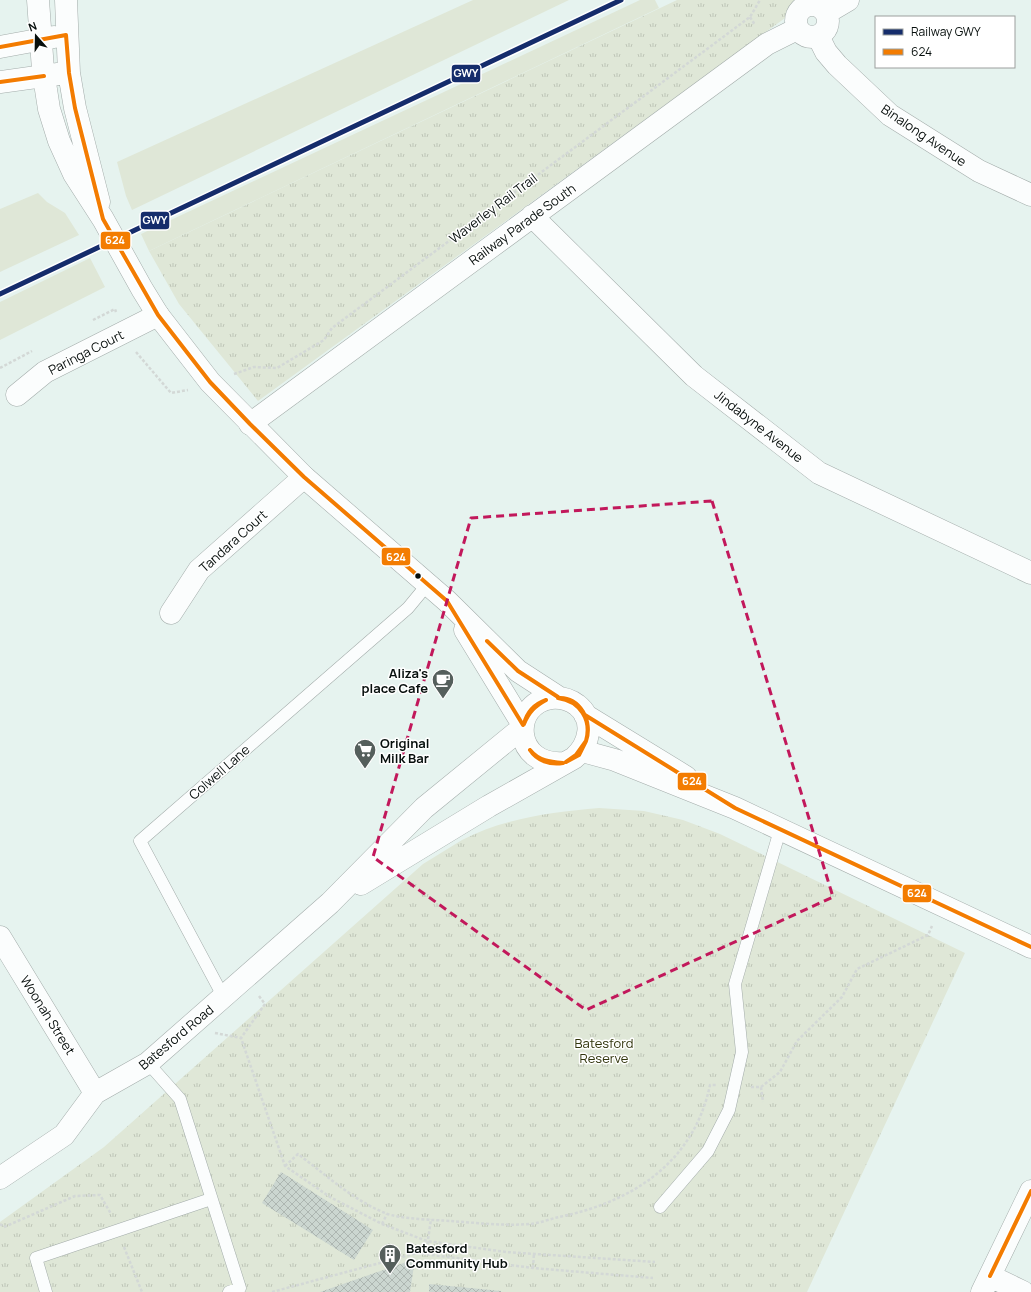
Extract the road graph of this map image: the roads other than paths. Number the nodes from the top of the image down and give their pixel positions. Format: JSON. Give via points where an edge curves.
{"nodes":[{"id":1,"x":38,"y":0,"type":"edge"},
{"id":2,"x":66,"y":0,"type":"edge"},
{"id":3,"x":848,"y":0,"type":"edge"},
{"id":4,"x":826,"y":13,"type":"junction"},
{"id":5,"x":797,"y":29,"type":"junction"},
{"id":6,"x":66,"y":35,"type":"junction"},
{"id":7,"x":818,"y":36,"type":"junction"},
{"id":8,"x":40,"y":39,"type":"junction"},
{"id":9,"x":0,"y":47,"type":"edge"},
{"id":10,"x":69,"y":73,"type":"junction"},
{"id":11,"x":44,"y":76,"type":"junction"},
{"id":12,"x":0,"y":82,"type":"edge"},
{"id":13,"x":1031,"y":195,"type":"edge"},
{"id":14,"x":532,"y":216,"type":"junction"},
{"id":15,"x":103,"y":219,"type":"junction"},
{"id":16,"x":158,"y":315,"type":"junction"},
{"id":17,"x":17,"y":396,"type":"dead end"},
{"id":18,"x":250,"y":424,"type":"junction"},
{"id":19,"x":304,"y":477,"type":"junction"},
{"id":20,"x":1031,"y":573,"type":"edge"},
{"id":21,"x":428,"y":585,"type":"junction"},
{"id":22,"x":447,"y":602,"type":"junction"},
{"id":23,"x":171,"y":613,"type":"dead end"},
{"id":24,"x":558,"y":697,"type":"junction"},
{"id":25,"x":585,"y":715,"type":"junction"},
{"id":26,"x":523,"y":726,"type":"junction"},
{"id":27,"x":582,"y":751,"type":"junction"},
{"id":28,"x":564,"y":763,"type":"junction"},
{"id":29,"x":735,"y":808,"type":"junction"},
{"id":30,"x":780,"y":830,"type":"junction"},
{"id":31,"x":330,"y":903,"type":"junction"},
{"id":32,"x":0,"y":937,"type":"edge"},
{"id":33,"x":1031,"y":947,"type":"edge"},
{"id":34,"x":223,"y":996,"type":"junction"},
{"id":35,"x":148,"y":1063,"type":"junction"},
{"id":36,"x":95,"y":1092,"type":"junction"},
{"id":37,"x":0,"y":1178,"type":"edge"},
{"id":38,"x":1031,"y":1191,"type":"edge"},
{"id":39,"x":211,"y":1199,"type":"junction"},
{"id":40,"x":660,"y":1206,"type":"dead end"},
{"id":41,"x":986,"y":1284,"type":"edge"},
{"id":42,"x":46,"y":1292,"type":"edge"},
{"id":43,"x":230,"y":1292,"type":"edge"},
{"id":44,"x":1023,"y":1292,"type":"edge"}],
"edges":[{"from":1,"to":8,"type":"street"},
{"from":2,"to":6,"type":"street"},
{"from":3,"to":4,"type":"street"},
{"from":4,"to":5,"type":"street","via":[[818,5],[803,7],[796,16]]},
{"from":4,"to":7,"type":"street","via":[[827,28]]},
{"from":5,"to":7,"type":"street","via":[[805,36]]},
{"from":5,"to":14,"type":"street","name":"Railway Parade South","via":[[767,44]]},
{"from":6,"to":8,"type":"street"},
{"from":6,"to":10,"type":"street"},
{"from":7,"to":13,"type":"street","name":"Binalong Avenue","via":[[826,52],[837,65],[890,115],[979,171]]},
{"from":8,"to":9,"type":"street"},
{"from":8,"to":11,"type":"street"},
{"from":10,"to":11,"type":"street"},
{"from":10,"to":15,"type":"street","via":[[75,108]]},
{"from":11,"to":12,"type":"street"},
{"from":11,"to":15,"type":"street","via":[[49,109],[59,141],[74,174]]},
{"from":14,"to":18,"type":"street","name":"Railway Parade South"},
{"from":14,"to":20,"type":"street","name":"Jindabyne Avenue","via":[[694,376],[819,473]]},
{"from":15,"to":16,"type":"street"},
{"from":16,"to":17,"type":"street","name":"Paringa Court","via":[[46,372]]},
{"from":16,"to":18,"type":"street","via":[[210,382]]},
{"from":18,"to":19,"type":"street"},
{"from":19,"to":21,"type":"street"},
{"from":19,"to":23,"type":"street","name":"Tandara Court","via":[[199,570]]},
{"from":21,"to":22,"type":"street"},
{"from":21,"to":34,"type":"lane","name":"Colwell Lane","via":[[408,608],[140,841]]},
{"from":22,"to":24,"type":"street","via":[[518,671]]},
{"from":22,"to":26,"type":"street"},
{"from":24,"to":25,"type":"street","via":[[569,700]]},
{"from":24,"to":26,"type":"street","via":[[535,704],[527,713]]},
{"from":25,"to":27,"type":"street","via":[[589,727],[588,740]]},
{"from":25,"to":29,"type":"street"},
{"from":26,"to":28,"type":"street","via":[[523,739],[534,756],[548,763]]},
{"from":26,"to":31,"type":"street","name":"Batesford Road","via":[[424,808]]},
{"from":27,"to":28,"type":"street"},
{"from":27,"to":29,"type":"street","via":[[615,760]]},
{"from":28,"to":31,"type":"street","name":"Batesford Road","via":[[488,806]]},
{"from":29,"to":30,"type":"street"},
{"from":30,"to":33,"type":"street"},
{"from":30,"to":40,"type":"lane","via":[[735,984],[742,1052],[729,1110],[708,1151]]},
{"from":31,"to":34,"type":"street","name":"Batesford Road"},
{"from":32,"to":36,"type":"street","name":"Woonah Street"},
{"from":34,"to":35,"type":"street","name":"Batesford Road"},
{"from":35,"to":36,"type":"street","name":"Batesford Road"},
{"from":35,"to":39,"type":"lane","via":[[180,1099]]},
{"from":36,"to":37,"type":"street","name":"Batesford Road","via":[[64,1135]]},
{"from":38,"to":41,"type":"street"},
{"from":39,"to":42,"type":"lane","via":[[36,1258]]},
{"from":39,"to":43,"type":"lane","via":[[240,1288]]},
{"from":41,"to":44,"type":"street"}]}
